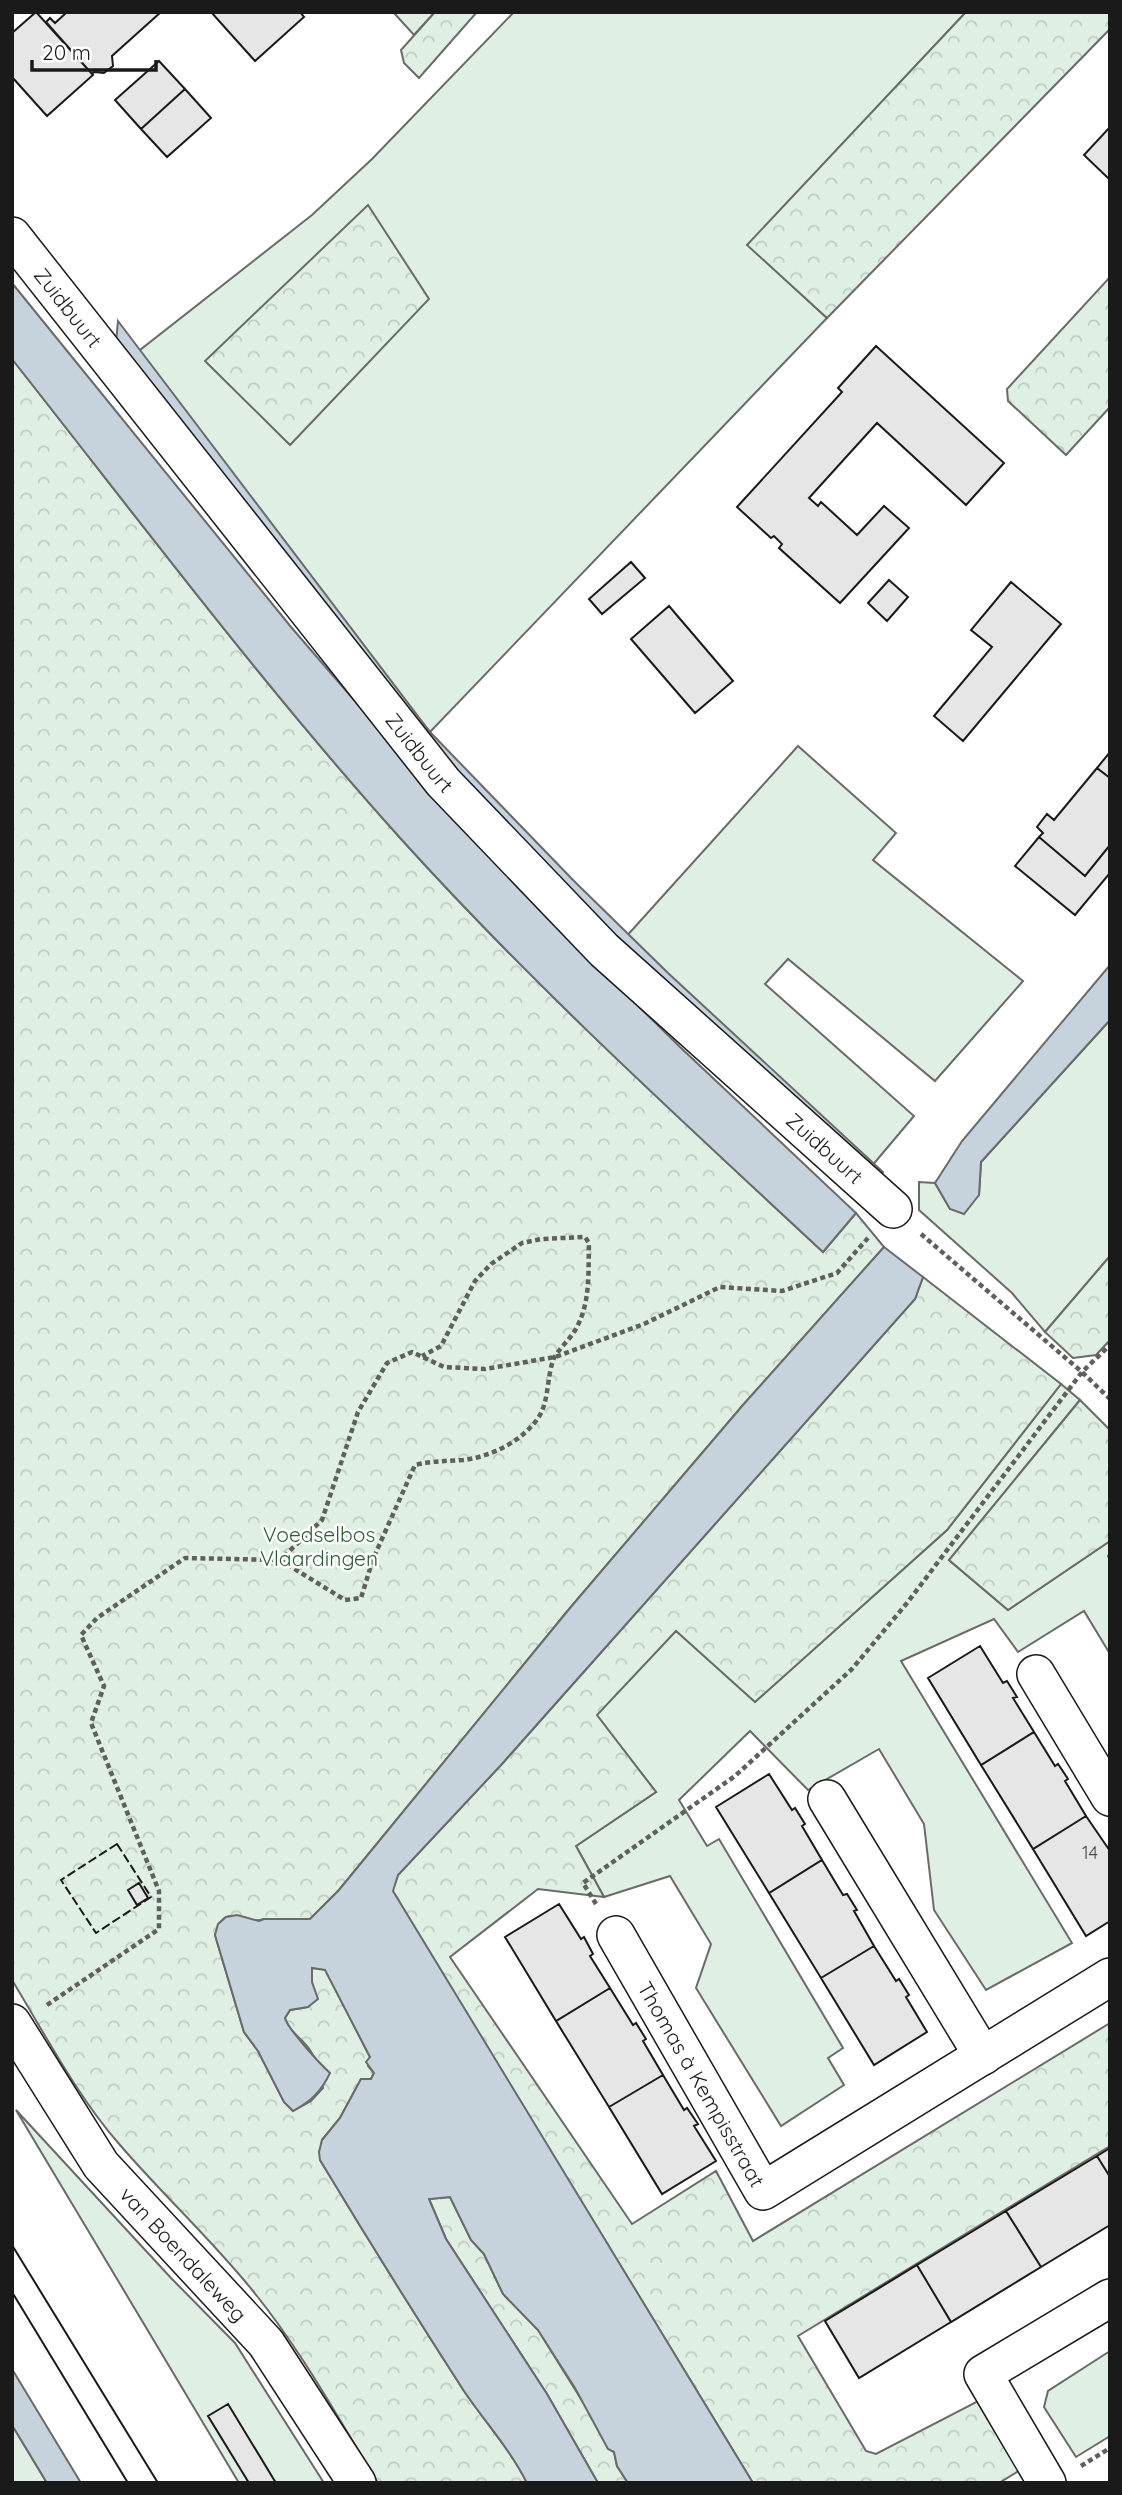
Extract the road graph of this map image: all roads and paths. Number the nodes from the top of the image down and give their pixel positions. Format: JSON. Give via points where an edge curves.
{"nodes":[{"id":1,"x":12,"y":236,"type":"edge"},
{"id":2,"x":893,"y":1209,"type":"junction"},
{"id":3,"x":1110,"y":1345,"type":"edge"},
{"id":4,"x":422,"y":1356,"type":"junction"},
{"id":5,"x":555,"y":1357,"type":"junction"},
{"id":6,"x":1082,"y":1373,"type":"junction"},
{"id":7,"x":1110,"y":1399,"type":"edge"},
{"id":8,"x":280,"y":1560,"type":"junction"},
{"id":9,"x":1036,"y":1674,"type":"dead end"},
{"id":10,"x":1110,"y":1797,"type":"edge"},
{"id":11,"x":827,"y":1799,"type":"dead end"},
{"id":12,"x":616,"y":1935,"type":"joint"},
{"id":13,"x":1110,"y":1977,"type":"edge"},
{"id":14,"x":13,"y":2025,"type":"edge"},
{"id":15,"x":983,"y":2056,"type":"junction"},
{"id":16,"x":1110,"y":2298,"type":"edge"},
{"id":17,"x":1046,"y":2482,"type":"edge"},
{"id":18,"x":357,"y":2483,"type":"edge"}],
"edges":[{"from":1,"to":2,"type":"street","name":"Zuidbuurt","via":[[443,782],[604,950]]},
{"from":2,"to":5,"type":"path","via":[[837,1273],[782,1291],[720,1287],[644,1324]]},
{"from":2,"to":6,"type":"path"},
{"from":3,"to":6,"type":"path"},
{"from":4,"to":5,"type":"path","via":[[444,1367],[485,1369]]},
{"from":4,"to":5,"type":"path","via":[[440,1346],[475,1281],[491,1264],[522,1243],[585,1237],[589,1291],[575,1331]]},
{"from":4,"to":8,"type":"path","via":[[412,1352],[387,1363],[358,1412],[322,1520]]},
{"from":5,"to":8,"type":"path","via":[[541,1414],[523,1435],[496,1451],[465,1460],[415,1465],[373,1559],[361,1598],[345,1600]]},
{"from":6,"to":7,"type":"path"},
{"from":6,"to":12,"type":"path","via":[[852,1669],[735,1776],[583,1883]]},
{"from":8,"to":14,"type":"path","via":[[185,1558],[97,1618],[81,1635],[104,1686],[91,1723],[159,1891],[159,1929]]},
{"from":9,"to":10,"type":"street"},
{"from":11,"to":15,"type":"street"},
{"from":12,"to":15,"type":"street","name":"Thomas à Kempisstraat","via":[[763,2191]]},
{"from":13,"to":15,"type":"street","name":"Thomas à Kempisstraat"},
{"from":14,"to":18,"type":"street","name":"van Boendaleweg","via":[[101,2165],[266,2343]]},
{"from":16,"to":17,"type":"street","via":[[983,2374]]}]}
